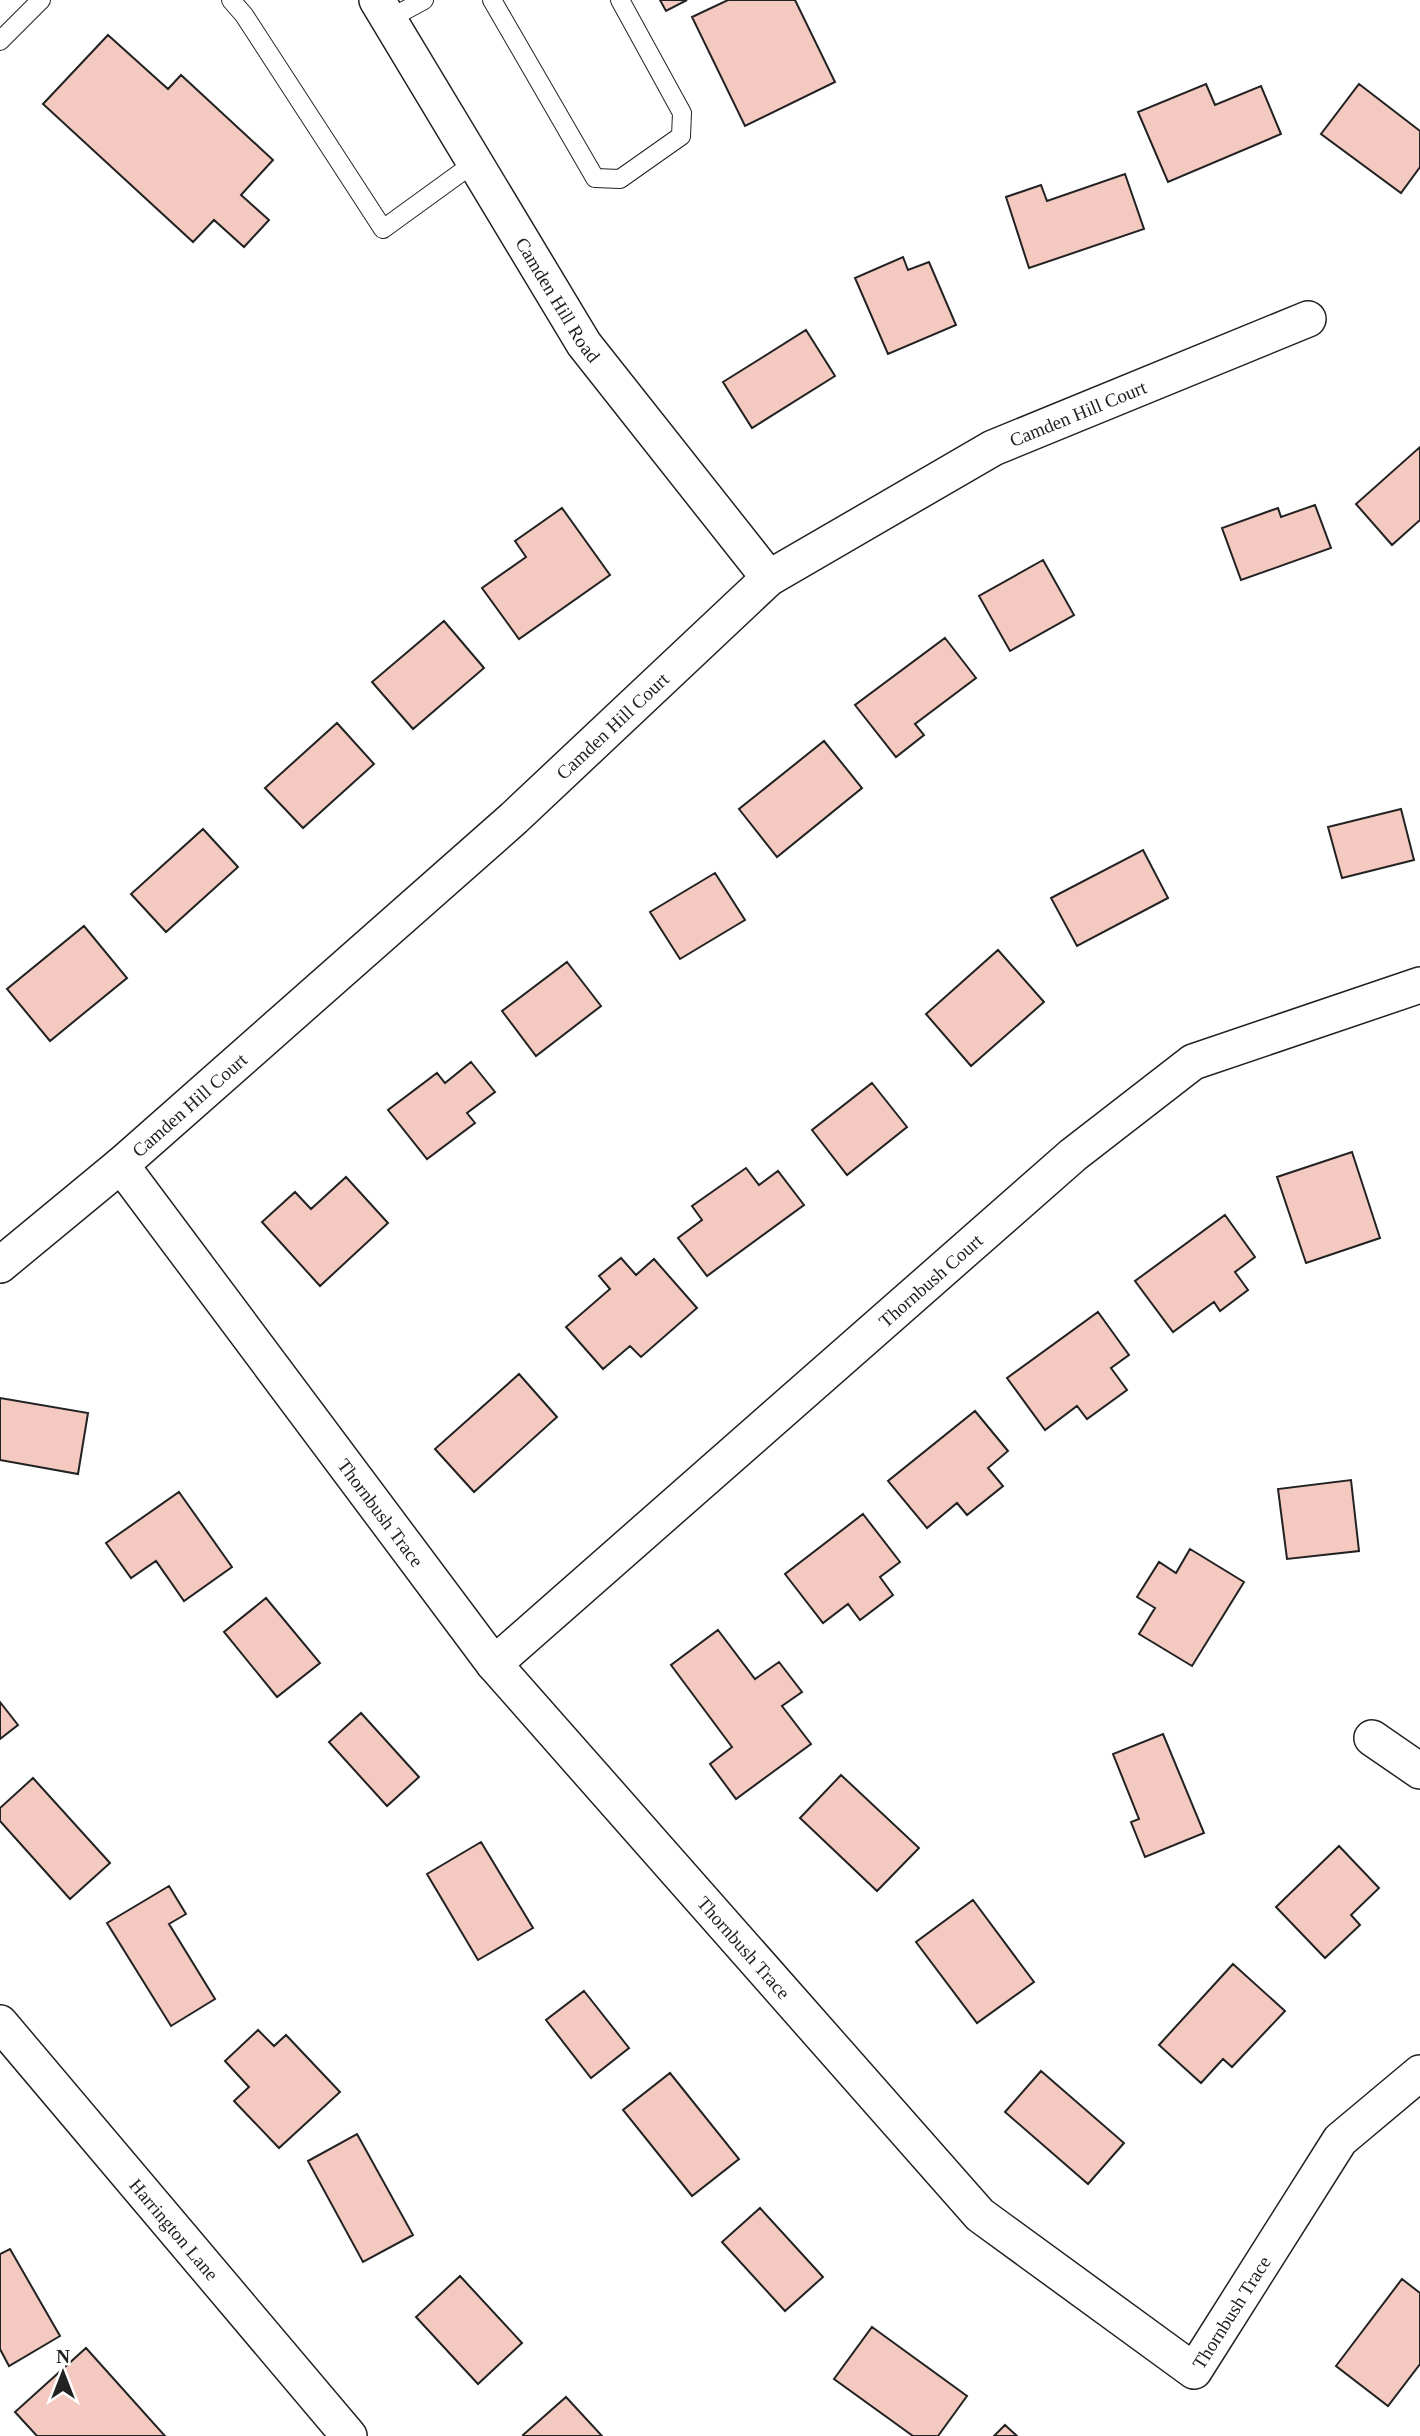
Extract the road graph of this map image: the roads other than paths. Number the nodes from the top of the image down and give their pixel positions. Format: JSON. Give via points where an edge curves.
{"nodes":[{"id":1,"x":41,"y":0,"type":"edge"},
{"id":2,"x":231,"y":0,"type":"edge"},
{"id":3,"x":424,"y":0,"type":"edge"},
{"id":4,"x":492,"y":0,"type":"edge"},
{"id":5,"x":620,"y":0,"type":"edge"},
{"id":6,"x":383,"y":10,"type":"edge"},
{"id":7,"x":0,"y":41,"type":"edge"},
{"id":8,"x":474,"y":163,"type":"junction"},
{"id":9,"x":1308,"y":319,"type":"dead end"},
{"id":10,"x":769,"y":578,"type":"junction"},
{"id":11,"x":1420,"y":985,"type":"edge"},
{"id":12,"x":121,"y":1165,"type":"junction"},
{"id":13,"x":0,"y":1265,"type":"edge"},
{"id":14,"x":494,"y":1664,"type":"junction"},
{"id":15,"x":1372,"y":1738,"type":"dead end"},
{"id":16,"x":1420,"y":1771,"type":"edge"},
{"id":17,"x":0,"y":2023,"type":"edge"},
{"id":18,"x":1420,"y":2073,"type":"edge"},
{"id":19,"x":349,"y":2436,"type":"edge"}],
"edges":[{"from":1,"to":7,"type":"lane"},
{"from":2,"to":8,"type":"lane","via":[[383,229]]},
{"from":3,"to":6,"type":"lane"},
{"from":4,"to":5,"type":"lane","via":[[595,178],[605,180],[620,180],[681,136],[683,123],[682,113]]},
{"from":6,"to":8,"type":"street","name":"Camden Hill Road"},
{"from":8,"to":10,"type":"street","name":"Camden Hill Road","via":[[584,344]]},
{"from":9,"to":10,"type":"street","name":"Camden Hill Court","via":[[993,448]]},
{"from":10,"to":12,"type":"street","name":"Camden Hill Court","via":[[514,818]]},
{"from":11,"to":14,"type":"street","name":"Thornbush Court","via":[[1193,1062],[1073,1155]]},
{"from":12,"to":13,"type":"street","name":"Camden Hill Court"},
{"from":12,"to":14,"type":"street","name":"Thornbush Trace"},
{"from":14,"to":18,"type":"street","name":"Thornbush Trace","via":[[980,2215],[1194,2371],[1340,2140]]},
{"from":15,"to":16,"type":"street"},
{"from":17,"to":19,"type":"street","name":"Harrington Lane"}]}
